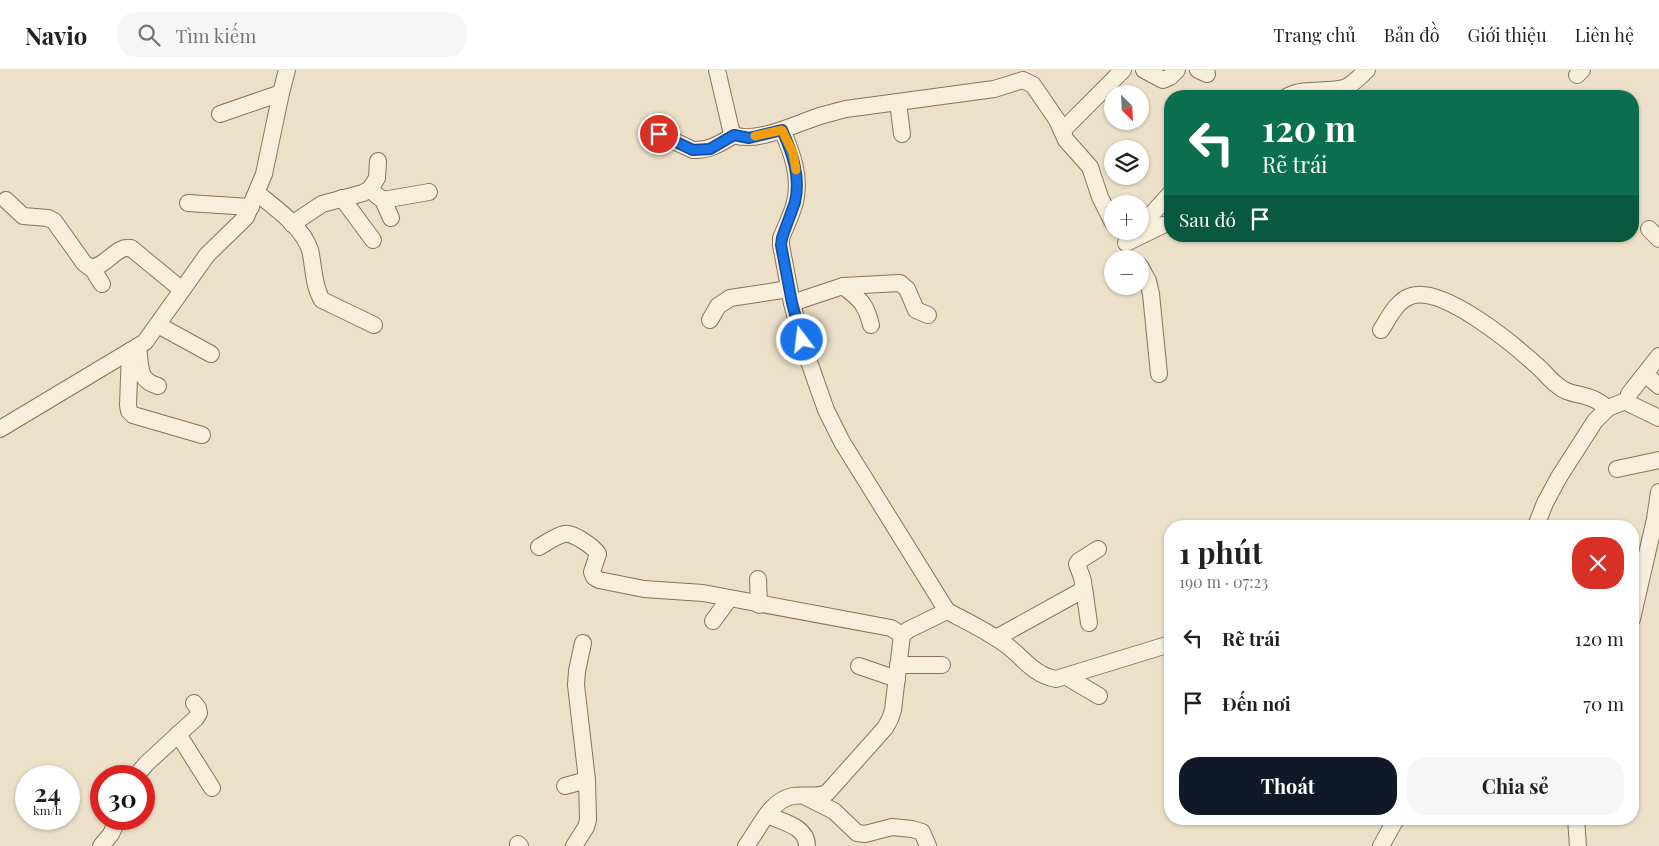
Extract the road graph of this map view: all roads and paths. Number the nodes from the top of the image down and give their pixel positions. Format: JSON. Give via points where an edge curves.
{"nodes":[{"id":1,"x":287,"y":70,"type":"edge"},
{"id":2,"x":717,"y":70,"type":"edge"},
{"id":3,"x":1123,"y":70,"type":"edge"},
{"id":4,"x":1144,"y":70,"type":"edge"},
{"id":5,"x":1176,"y":70,"type":"edge"},
{"id":6,"x":1367,"y":70,"type":"edge"},
{"id":7,"x":1028,"y":76,"type":"edge"},
{"id":8,"x":1324,"y":90,"type":"edge"},
{"id":9,"x":281,"y":93,"type":"junction"},
{"id":10,"x":898,"y":102,"type":"junction"},
{"id":11,"x":220,"y":114,"type":"dead end"},
{"id":12,"x":782,"y":130,"type":"junction"},
{"id":13,"x":1062,"y":131,"type":"junction"},
{"id":14,"x":659,"y":134,"type":"dead end"},
{"id":15,"x":902,"y":134,"type":"dead end"},
{"id":16,"x":734,"y":135,"type":"junction"},
{"id":17,"x":378,"y":161,"type":"dead end"},
{"id":18,"x":1093,"y":174,"type":"junction"},
{"id":19,"x":370,"y":189,"type":"junction"},
{"id":20,"x":429,"y":192,"type":"dead end"},
{"id":21,"x":1085,"y":194,"type":"dead end"},
{"id":22,"x":342,"y":198,"type":"junction"},
{"id":23,"x":6,"y":200,"type":"dead end"},
{"id":24,"x":254,"y":200,"type":"junction"},
{"id":25,"x":383,"y":200,"type":"junction"},
{"id":26,"x":1164,"y":201,"type":"edge"},
{"id":27,"x":188,"y":203,"type":"dead end"},
{"id":28,"x":1104,"y":205,"type":"edge"},
{"id":29,"x":1149,"y":217,"type":"edge"},
{"id":30,"x":391,"y":218,"type":"dead end"},
{"id":31,"x":292,"y":224,"type":"junction"},
{"id":32,"x":1163,"y":225,"type":"dead end"},
{"id":33,"x":1149,"y":229,"type":"edge"},
{"id":34,"x":373,"y":240,"type":"dead end"},
{"id":35,"x":92,"y":268,"type":"junction"},
{"id":36,"x":102,"y":284,"type":"dead end"},
{"id":37,"x":1149,"y":285,"type":"edge"},
{"id":38,"x":843,"y":286,"type":"junction"},
{"id":39,"x":182,"y":290,"type":"junction"},
{"id":40,"x":790,"y":296,"type":"junction"},
{"id":41,"x":928,"y":315,"type":"dead end"},
{"id":42,"x":710,"y":320,"type":"dead end"},
{"id":43,"x":158,"y":325,"type":"junction"},
{"id":44,"x":374,"y":325,"type":"dead end"},
{"id":45,"x":871,"y":325,"type":"dead end"},
{"id":46,"x":1381,"y":330,"type":"dead end"},
{"id":47,"x":134,"y":349,"type":"junction"},
{"id":48,"x":211,"y":354,"type":"dead end"},
{"id":49,"x":1659,"y":356,"type":"edge"},
{"id":50,"x":1159,"y":374,"type":"dead end"},
{"id":51,"x":1644,"y":374,"type":"junction"},
{"id":52,"x":158,"y":386,"type":"dead end"},
{"id":53,"x":1659,"y":386,"type":"edge"},
{"id":54,"x":1628,"y":400,"type":"junction"},
{"id":55,"x":1608,"y":408,"type":"junction"},
{"id":56,"x":1659,"y":418,"type":"edge"},
{"id":57,"x":0,"y":429,"type":"edge"},
{"id":58,"x":202,"y":435,"type":"dead end"},
{"id":59,"x":1659,"y":460,"type":"edge"},
{"id":60,"x":1617,"y":469,"type":"dead end"},
{"id":61,"x":1659,"y":492,"type":"edge"},
{"id":62,"x":1538,"y":520,"type":"edge"},
{"id":63,"x":539,"y":547,"type":"dead end"},
{"id":64,"x":1098,"y":549,"type":"dead end"},
{"id":65,"x":758,"y":579,"type":"dead end"},
{"id":66,"x":1084,"y":588,"type":"junction"},
{"id":67,"x":1639,"y":588,"type":"edge"},
{"id":68,"x":728,"y":599,"type":"junction"},
{"id":69,"x":759,"y":605,"type":"junction"},
{"id":70,"x":946,"y":611,"type":"junction"},
{"id":71,"x":713,"y":621,"type":"dead end"},
{"id":72,"x":1089,"y":623,"type":"dead end"},
{"id":73,"x":902,"y":635,"type":"junction"},
{"id":74,"x":996,"y":638,"type":"junction"},
{"id":75,"x":583,"y":643,"type":"dead end"},
{"id":76,"x":1164,"y":646,"type":"edge"},
{"id":77,"x":942,"y":665,"type":"dead end"},
{"id":78,"x":859,"y":666,"type":"dead end"},
{"id":79,"x":897,"y":672,"type":"junction"},
{"id":80,"x":1067,"y":677,"type":"junction"},
{"id":81,"x":1099,"y":696,"type":"dead end"},
{"id":82,"x":194,"y":703,"type":"dead end"},
{"id":83,"x":178,"y":734,"type":"junction"},
{"id":84,"x":145,"y":765,"type":"edge"},
{"id":85,"x":587,"y":780,"type":"junction"},
{"id":86,"x":565,"y":786,"type":"dead end"},
{"id":87,"x":212,"y":788,"type":"dead end"},
{"id":88,"x":802,"y":795,"type":"junction"},
{"id":89,"x":767,"y":815,"type":"junction"},
{"id":90,"x":1393,"y":825,"type":"edge"},
{"id":91,"x":1576,"y":825,"type":"edge"},
{"id":92,"x":113,"y":830,"type":"edge"},
{"id":93,"x":101,"y":846,"type":"edge"},
{"id":94,"x":574,"y":846,"type":"edge"},
{"id":95,"x":746,"y":846,"type":"edge"},
{"id":96,"x":808,"y":846,"type":"edge"},
{"id":97,"x":928,"y":846,"type":"edge"},
{"id":98,"x":1381,"y":846,"type":"edge"},
{"id":99,"x":1578,"y":846,"type":"edge"}],
"edges":[{"from":1,"to":9,"type":"street"},
{"from":2,"to":16,"type":"street","via":[[728,122]]},
{"from":3,"to":13,"type":"street"},
{"from":4,"to":5,"type":"street","via":[[1163,80]]},
{"from":6,"to":8,"type":"street","via":[[1351,85]]},
{"from":7,"to":10,"type":"street","via":[[994,89]]},
{"from":7,"to":13,"type":"street"},
{"from":9,"to":11,"type":"street"},
{"from":9,"to":24,"type":"street","via":[[264,174]]},
{"from":10,"to":12,"type":"street","via":[[846,109]]},
{"from":10,"to":15,"type":"street"},
{"from":12,"to":16,"type":"street","via":[[749,138]]},
{"from":12,"to":40,"type":"street","via":[[793,153],[796,174],[796,199],[782,238]]},
{"from":13,"to":18,"type":"street"},
{"from":14,"to":16,"type":"street","via":[[693,150],[710,149]]},
{"from":17,"to":19,"type":"street","via":[[376,178]]},
{"from":18,"to":21,"type":"street"},
{"from":18,"to":28,"type":"street"},
{"from":19,"to":22,"type":"street"},
{"from":19,"to":25,"type":"street"},
{"from":20,"to":25,"type":"street"},
{"from":22,"to":31,"type":"street","via":[[322,204]]},
{"from":22,"to":34,"type":"street"},
{"from":23,"to":35,"type":"street","via":[[23,216],[48,218],[54,222],[84,263]]},
{"from":24,"to":27,"type":"street"},
{"from":24,"to":31,"type":"street"},
{"from":24,"to":39,"type":"street","via":[[241,223],[207,255]]},
{"from":25,"to":30,"type":"street"},
{"from":26,"to":29,"type":"street"},
{"from":31,"to":44,"type":"street","via":[[310,251],[320,298]]},
{"from":32,"to":33,"type":"street"},
{"from":35,"to":36,"type":"street"},
{"from":35,"to":39,"type":"street","via":[[122,249],[131,248]]},
{"from":37,"to":50,"type":"street"},
{"from":38,"to":40,"type":"street"},
{"from":38,"to":41,"type":"street","via":[[900,283],[908,289],[916,310]]},
{"from":38,"to":45,"type":"street","via":[[863,303]]},
{"from":39,"to":43,"type":"street"},
{"from":40,"to":42,"type":"street","via":[[730,298],[718,306]]},
{"from":40,"to":70,"type":"street","via":[[826,410],[842,442]]},
{"from":43,"to":47,"type":"street","via":[[145,342]]},
{"from":43,"to":48,"type":"street"},
{"from":46,"to":55,"type":"street","via":[[1400,302],[1411,296],[1424,294],[1443,300],[1481,320],[1564,391],[1587,396]]},
{"from":47,"to":52,"type":"street","via":[[144,379],[148,384]]},
{"from":47,"to":57,"type":"street"},
{"from":47,"to":58,"type":"street","via":[[129,411],[133,415]]},
{"from":49,"to":51,"type":"street"},
{"from":51,"to":53,"type":"street"},
{"from":51,"to":54,"type":"street"},
{"from":54,"to":55,"type":"street"},
{"from":54,"to":56,"type":"street"},
{"from":55,"to":62,"type":"street","via":[[1575,450]]},
{"from":59,"to":60,"type":"street"},
{"from":61,"to":67,"type":"street"},
{"from":63,"to":68,"type":"street","via":[[564,534],[571,535],[594,548],[598,554],[592,572],[599,580]]},
{"from":64,"to":66,"type":"street","via":[[1077,564]]},
{"from":65,"to":69,"type":"street"},
{"from":66,"to":72,"type":"street"},
{"from":66,"to":74,"type":"street"},
{"from":68,"to":69,"type":"street"},
{"from":68,"to":71,"type":"street"},
{"from":69,"to":73,"type":"street","via":[[891,628]]},
{"from":70,"to":73,"type":"street"},
{"from":70,"to":74,"type":"street"},
{"from":73,"to":79,"type":"street"},
{"from":74,"to":80,"type":"street","via":[[1039,674],[1056,679]]},
{"from":75,"to":85,"type":"street","via":[[576,685]]},
{"from":76,"to":80,"type":"street"},
{"from":77,"to":79,"type":"street"},
{"from":78,"to":79,"type":"street"},
{"from":79,"to":88,"type":"street","via":[[893,710],[884,728],[827,793],[821,796]]},
{"from":80,"to":81,"type":"street"},
{"from":82,"to":83,"type":"street","via":[[199,714]]},
{"from":83,"to":84,"type":"street"},
{"from":83,"to":87,"type":"street"},
{"from":85,"to":86,"type":"street"},
{"from":85,"to":94,"type":"street","via":[[588,820]]},
{"from":88,"to":89,"type":"street","via":[[779,802]]},
{"from":88,"to":97,"type":"street","via":[[834,810],[857,833],[892,827],[912,829],[922,832]]},
{"from":89,"to":95,"type":"street"},
{"from":89,"to":96,"type":"street","via":[[800,829]]},
{"from":90,"to":98,"type":"street"},
{"from":91,"to":99,"type":"street"},
{"from":92,"to":93,"type":"street"}]}
